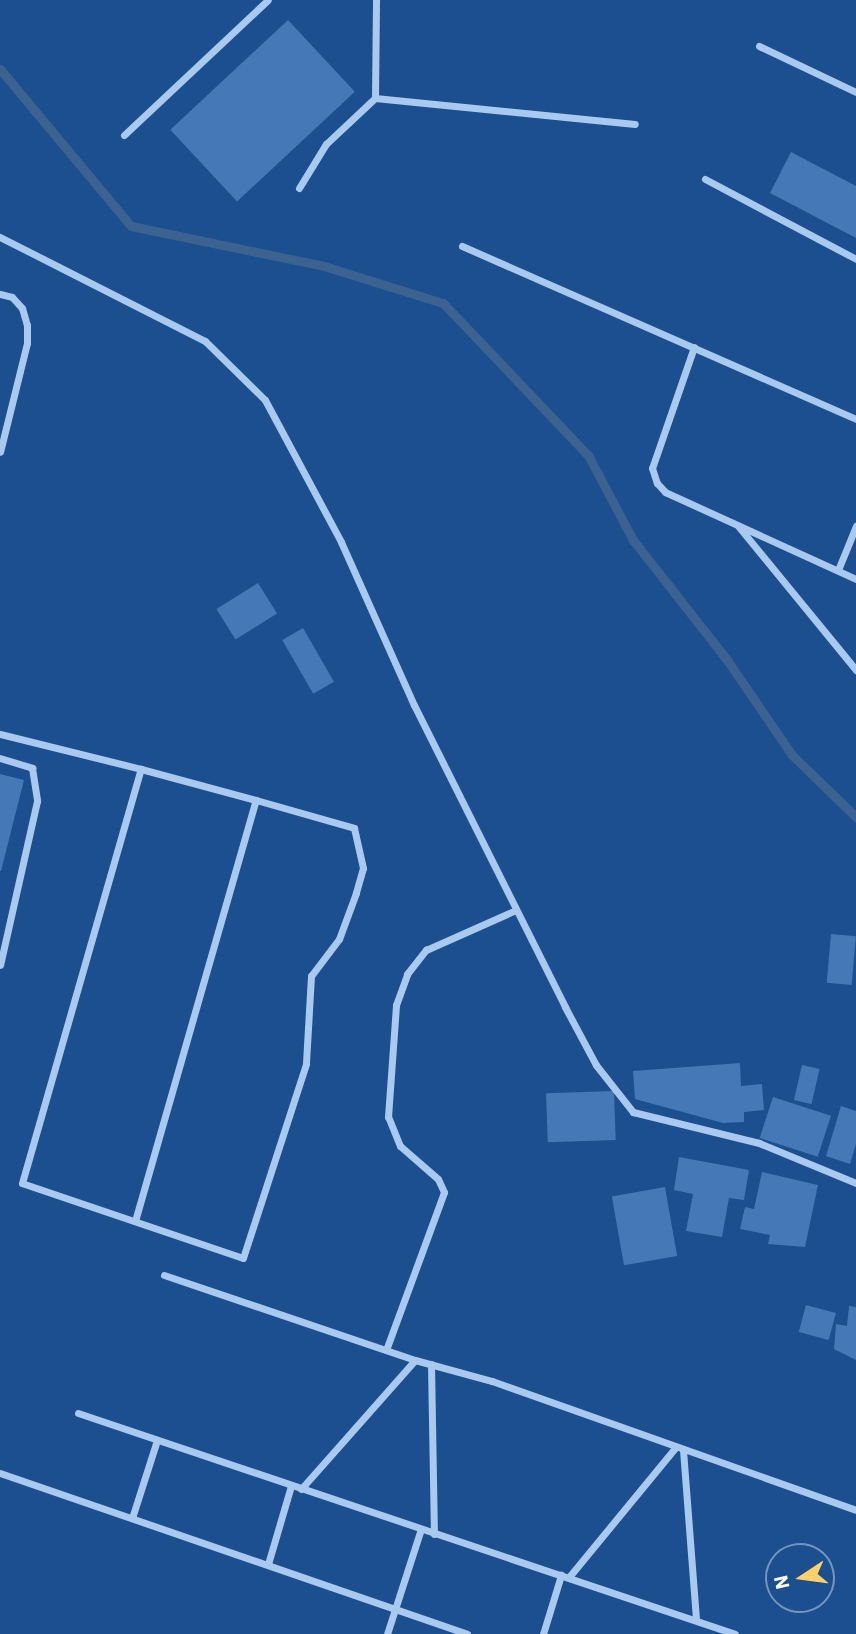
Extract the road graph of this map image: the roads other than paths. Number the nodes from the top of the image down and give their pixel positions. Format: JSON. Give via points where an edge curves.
{"nodes":[{"id":1,"x":268,"y":0,"type":"edge"},
{"id":2,"x":376,"y":0,"type":"edge"},
{"id":3,"x":760,"y":46,"type":"dead end"},
{"id":4,"x":856,"y":92,"type":"edge"},
{"id":5,"x":375,"y":98,"type":"junction"},
{"id":6,"x":635,"y":124,"type":"dead end"},
{"id":7,"x":124,"y":135,"type":"dead end"},
{"id":8,"x":705,"y":179,"type":"dead end"},
{"id":9,"x":299,"y":188,"type":"dead end"},
{"id":10,"x":0,"y":237,"type":"edge"},
{"id":11,"x":462,"y":246,"type":"dead end"},
{"id":12,"x":856,"y":260,"type":"edge"},
{"id":13,"x":0,"y":294,"type":"edge"},
{"id":14,"x":694,"y":347,"type":"junction"},
{"id":15,"x":856,"y":419,"type":"edge"},
{"id":16,"x":0,"y":452,"type":"edge"},
{"id":17,"x":738,"y":525,"type":"junction"},
{"id":18,"x":856,"y":526,"type":"edge"},
{"id":19,"x":838,"y":570,"type":"junction"},
{"id":20,"x":856,"y":579,"type":"edge"},
{"id":21,"x":856,"y":670,"type":"edge"},
{"id":22,"x":0,"y":734,"type":"edge"},
{"id":23,"x":0,"y":758,"type":"edge"},
{"id":24,"x":141,"y":769,"type":"junction"},
{"id":25,"x":256,"y":800,"type":"junction"},
{"id":26,"x":516,"y":910,"type":"junction"},
{"id":27,"x":0,"y":965,"type":"edge"},
{"id":28,"x":856,"y":1183,"type":"edge"},
{"id":29,"x":135,"y":1221,"type":"junction"},
{"id":30,"x":164,"y":1275,"type":"dead end"},
{"id":31,"x":386,"y":1350,"type":"junction"},
{"id":32,"x":415,"y":1360,"type":"junction"},
{"id":33,"x":431,"y":1364,"type":"junction"},
{"id":34,"x":78,"y":1413,"type":"dead end"},
{"id":35,"x":158,"y":1440,"type":"junction"},
{"id":36,"x":679,"y":1449,"type":"junction"},
{"id":37,"x":0,"y":1473,"type":"edge"},
{"id":38,"x":291,"y":1486,"type":"junction"},
{"id":39,"x":301,"y":1489,"type":"junction"},
{"id":40,"x":856,"y":1510,"type":"edge"},
{"id":41,"x":132,"y":1518,"type":"junction"},
{"id":42,"x":421,"y":1529,"type":"junction"},
{"id":43,"x":434,"y":1534,"type":"junction"},
{"id":44,"x":268,"y":1564,"type":"junction"},
{"id":45,"x":561,"y":1575,"type":"junction"},
{"id":46,"x":569,"y":1577,"type":"junction"},
{"id":47,"x":395,"y":1608,"type":"junction"},
{"id":48,"x":696,"y":1620,"type":"junction"},
{"id":49,"x":710,"y":1625,"type":"junction"},
{"id":50,"x":387,"y":1634,"type":"edge"},
{"id":51,"x":467,"y":1634,"type":"edge"},
{"id":52,"x":543,"y":1634,"type":"edge"},
{"id":53,"x":707,"y":1634,"type":"edge"},
{"id":54,"x":735,"y":1634,"type":"edge"}],
"edges":[{"from":1,"to":7,"type":"street"},
{"from":2,"to":5,"type":"street"},
{"from":3,"to":4,"type":"street"},
{"from":5,"to":6,"type":"street"},
{"from":5,"to":9,"type":"street","via":[[327,144]]},
{"from":8,"to":12,"type":"street"},
{"from":10,"to":26,"type":"street","via":[[205,341],[265,400],[341,542],[414,705]]},
{"from":11,"to":14,"type":"street"},
{"from":13,"to":16,"type":"street","via":[[12,297],[22,309],[27,334]]},
{"from":14,"to":15,"type":"street"},
{"from":14,"to":17,"type":"street","via":[[652,468],[665,492]]},
{"from":17,"to":19,"type":"street"},
{"from":17,"to":21,"type":"street"},
{"from":18,"to":19,"type":"street"},
{"from":19,"to":20,"type":"street"},
{"from":22,"to":24,"type":"street"},
{"from":23,"to":27,"type":"street","via":[[32,768],[37,801]]},
{"from":24,"to":25,"type":"street"},
{"from":24,"to":29,"type":"street","via":[[22,1183]]},
{"from":25,"to":29,"type":"street"},
{"from":25,"to":29,"type":"street","via":[[354,828],[363,868],[356,893],[339,939],[311,976],[306,1064],[243,1258]]},
{"from":26,"to":28,"type":"street","via":[[596,1065],[634,1112],[759,1143]]},
{"from":26,"to":31,"type":"street","via":[[426,950],[407,974],[396,1005],[388,1117],[400,1146],[438,1180],[444,1192]]},
{"from":30,"to":31,"type":"street"},
{"from":31,"to":32,"type":"street"},
{"from":32,"to":33,"type":"street"},
{"from":32,"to":39,"type":"street"},
{"from":33,"to":36,"type":"street","via":[[492,1381]]},
{"from":33,"to":43,"type":"street"},
{"from":34,"to":35,"type":"street"},
{"from":35,"to":38,"type":"street"},
{"from":35,"to":41,"type":"street"},
{"from":36,"to":40,"type":"street"},
{"from":36,"to":46,"type":"street"},
{"from":36,"to":48,"type":"street"},
{"from":37,"to":41,"type":"street"},
{"from":38,"to":39,"type":"street"},
{"from":38,"to":44,"type":"street"},
{"from":39,"to":42,"type":"street"},
{"from":41,"to":44,"type":"street"},
{"from":42,"to":43,"type":"street"},
{"from":42,"to":47,"type":"street"},
{"from":43,"to":45,"type":"street"},
{"from":44,"to":47,"type":"street"},
{"from":45,"to":46,"type":"street"},
{"from":45,"to":52,"type":"street"},
{"from":46,"to":48,"type":"street"},
{"from":47,"to":50,"type":"street"},
{"from":47,"to":51,"type":"street"},
{"from":48,"to":49,"type":"street"},
{"from":49,"to":53,"type":"street"},
{"from":49,"to":54,"type":"street"}]}
